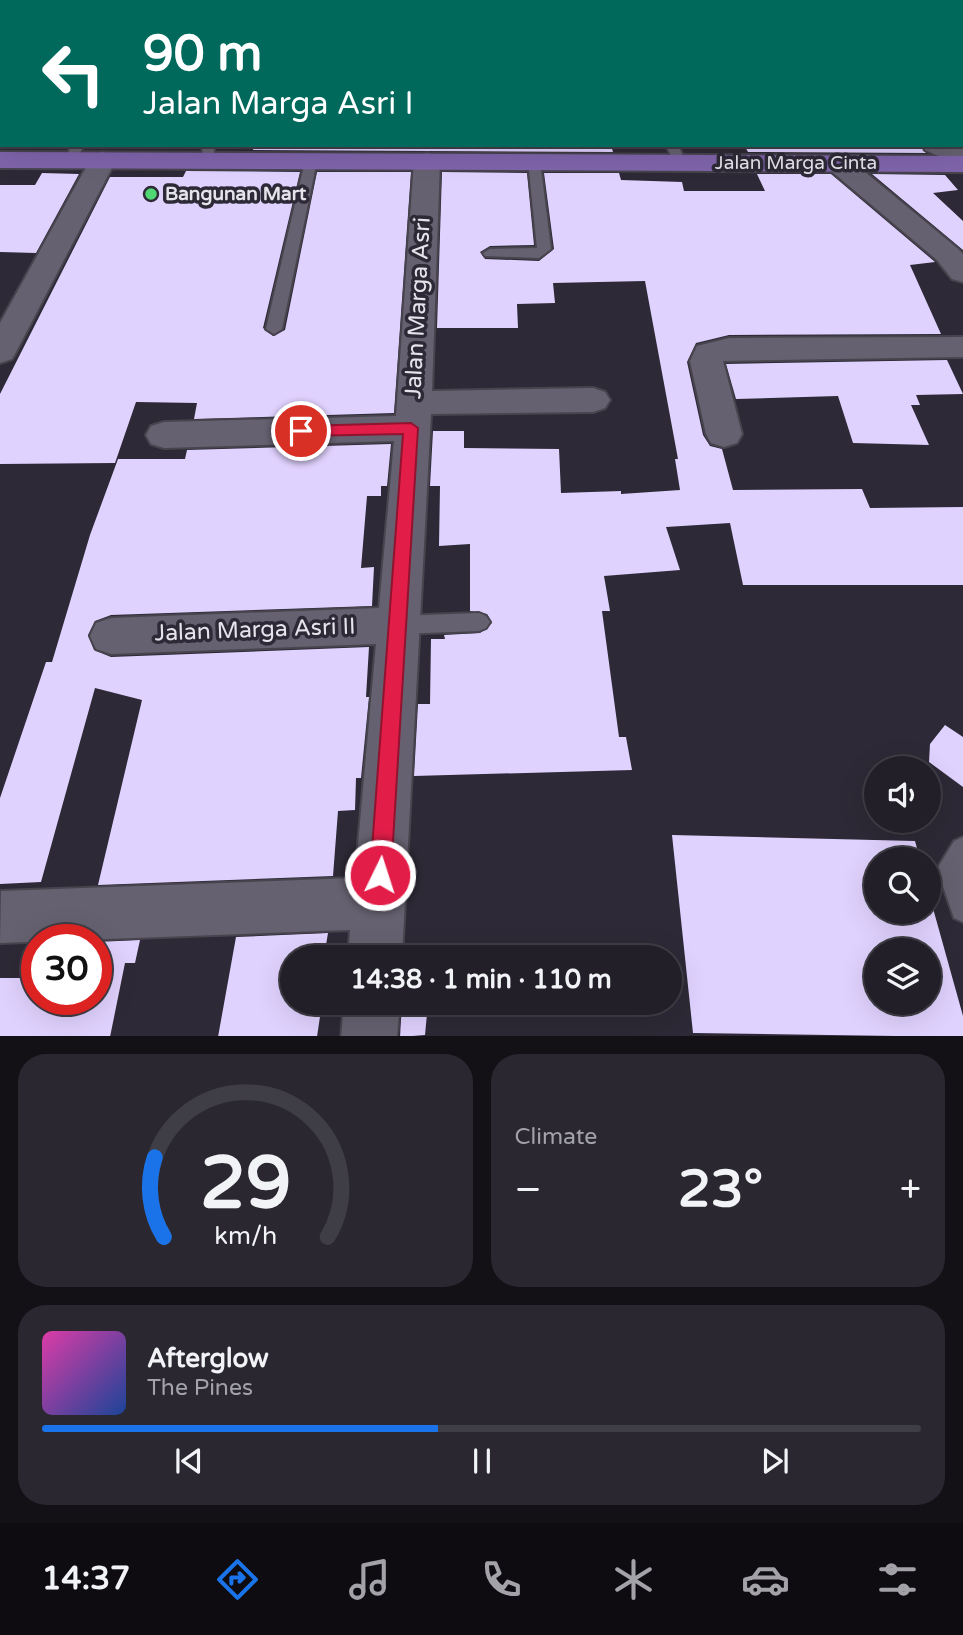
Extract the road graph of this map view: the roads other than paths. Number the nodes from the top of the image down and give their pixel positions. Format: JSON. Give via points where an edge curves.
{"nodes":[{"id":1,"x":937,"y":147,"type":"edge"},
{"id":2,"x":209,"y":153,"type":"edge"},
{"id":3,"x":676,"y":154,"type":"edge"},
{"id":4,"x":84,"y":155,"type":"edge"},
{"id":5,"x":0,"y":160,"type":"edge"},
{"id":6,"x":311,"y":161,"type":"junction"},
{"id":7,"x":427,"y":161,"type":"junction"},
{"id":8,"x":534,"y":161,"type":"junction"},
{"id":9,"x":963,"y":162,"type":"edge"},
{"id":10,"x":839,"y":163,"type":"junction"},
{"id":11,"x":490,"y":253,"type":"dead end"},
{"id":12,"x":963,"y":273,"type":"edge"},
{"id":13,"x":274,"y":329,"type":"dead end"},
{"id":14,"x":963,"y":347,"type":"edge"},
{"id":15,"x":0,"y":352,"type":"edge"},
{"id":16,"x":593,"y":400,"type":"dead end"},
{"id":17,"x":412,"y":416,"type":"junction"},
{"id":18,"x":723,"y":434,"type":"dead end"},
{"id":19,"x":164,"y":435,"type":"dead end"},
{"id":20,"x":479,"y":622,"type":"dead end"},
{"id":21,"x":398,"y":625,"type":"junction"},
{"id":22,"x":111,"y":636,"type":"dead end"},
{"id":23,"x":963,"y":850,"type":"edge"},
{"id":24,"x":379,"y":903,"type":"junction"},
{"id":25,"x":963,"y":909,"type":"edge"},
{"id":26,"x":1,"y":917,"type":"edge"},
{"id":27,"x":376,"y":945,"type":"edge"},
{"id":28,"x":371,"y":1015,"type":"edge"},
{"id":29,"x":369,"y":1036,"type":"edge"}],
"edges":[{"from":1,"to":9,"type":"street"},
{"from":2,"to":4,"type":"main road","name":"Jalan Marga Cinta"},
{"from":2,"to":6,"type":"main road","name":"Jalan Marga Cinta"},
{"from":3,"to":8,"type":"main road","name":"Jalan Marga Cinta"},
{"from":3,"to":10,"type":"main road","name":"Jalan Marga Cinta"},
{"from":4,"to":5,"type":"main road","name":"Jalan Marga Cinta"},
{"from":4,"to":15,"type":"street"},
{"from":6,"to":7,"type":"main road","name":"Jalan Marga Cinta"},
{"from":6,"to":13,"type":"lane"},
{"from":7,"to":8,"type":"main road","name":"Jalan Marga Cinta"},
{"from":7,"to":17,"type":"street","name":"Jalan Marga Asri"},
{"from":8,"to":11,"type":"lane","via":[[544,249],[539,254]]},
{"from":9,"to":10,"type":"main road","name":"Jalan Marga Cinta"},
{"from":10,"to":12,"type":"street","via":[[947,254]]},
{"from":14,"to":18,"type":"street","via":[[729,349],[709,353],[706,361]]},
{"from":16,"to":17,"type":"street"},
{"from":17,"to":19,"type":"street"},
{"from":17,"to":21,"type":"street","name":"Jalan Marga Asri"},
{"from":20,"to":21,"type":"lane"},
{"from":21,"to":22,"type":"street","name":"Jalan Marga Asri II"},
{"from":21,"to":24,"type":"street","name":"Jalan Marga Asri"},
{"from":23,"to":25,"type":"lane","via":[[950,869]]},
{"from":24,"to":26,"type":"street"},
{"from":24,"to":27,"type":"street","name":"Jalan Marga Asri"},
{"from":28,"to":29,"type":"street"}]}
